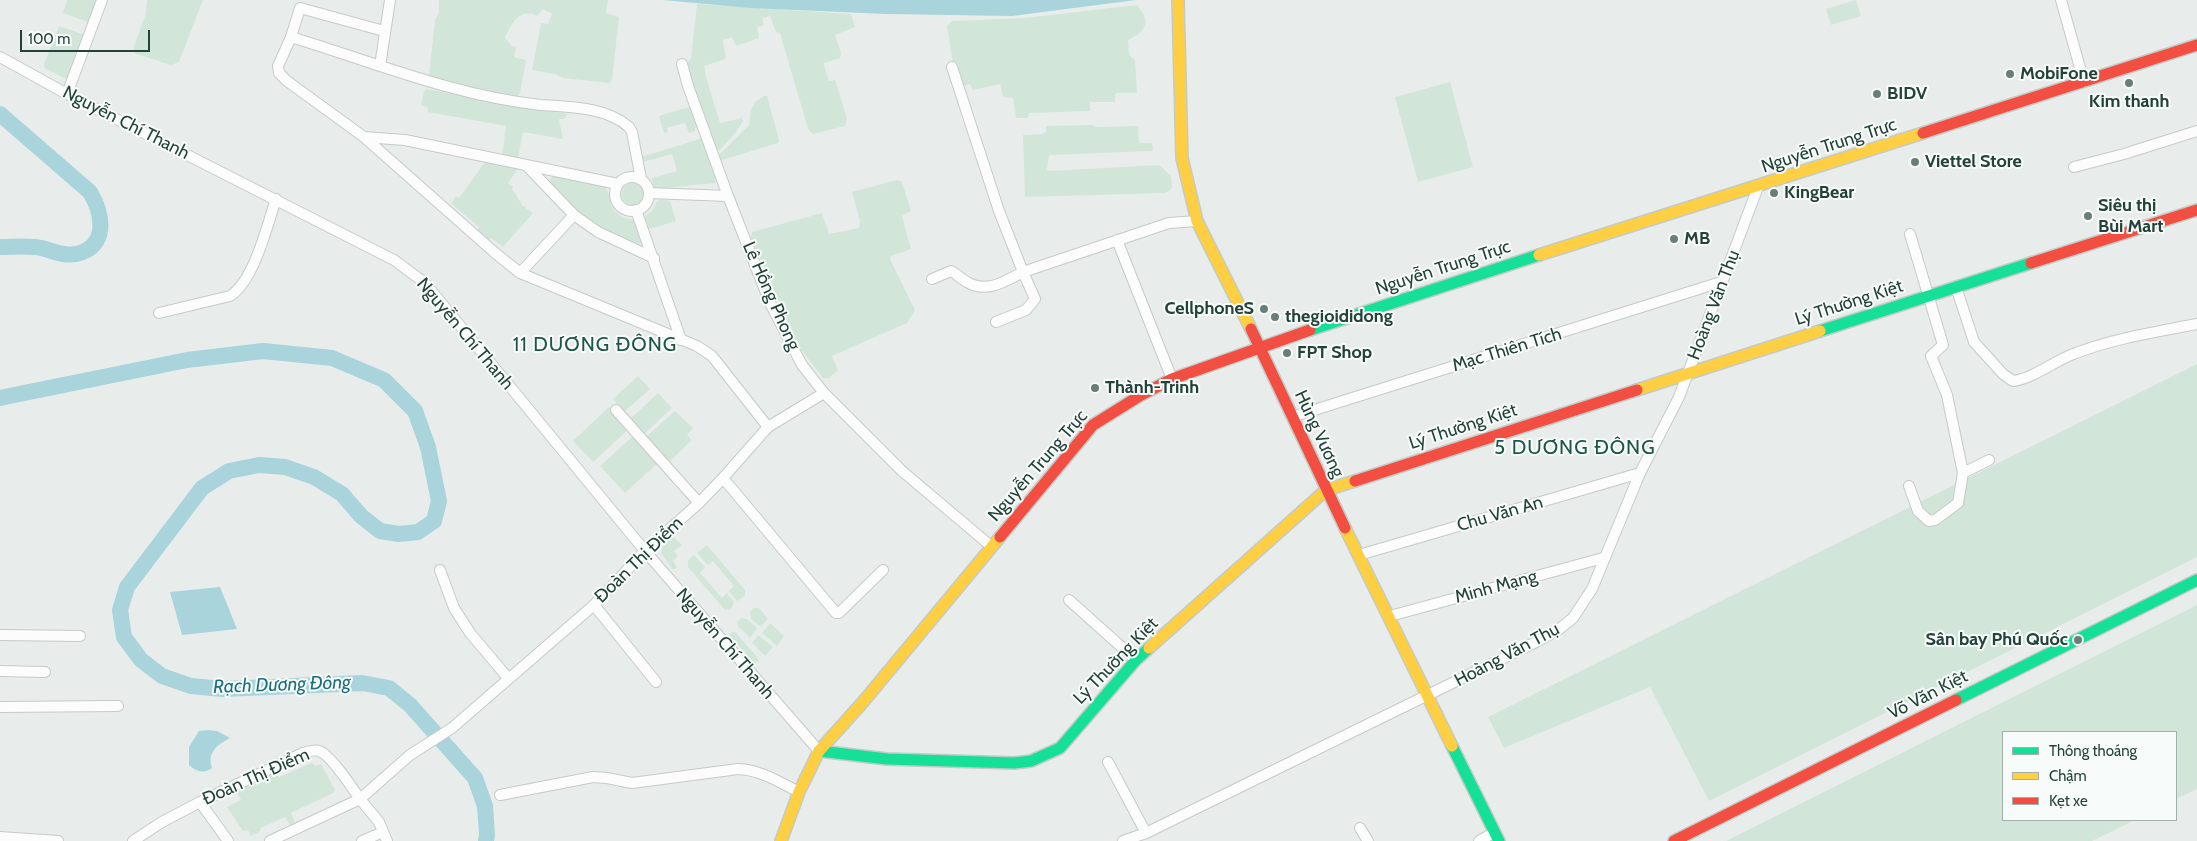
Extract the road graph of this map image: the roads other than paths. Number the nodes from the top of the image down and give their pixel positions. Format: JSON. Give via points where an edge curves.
{"nodes":[{"id":1,"x":102,"y":0,"type":"edge"},
{"id":2,"x":390,"y":0,"type":"edge"},
{"id":3,"x":1178,"y":0,"type":"edge"},
{"id":4,"x":2060,"y":0,"type":"edge"},
{"id":5,"x":302,"y":4,"type":"edge"},
{"id":6,"x":384,"y":31,"type":"junction"},
{"id":7,"x":291,"y":37,"type":"junction"},
{"id":8,"x":2197,"y":45,"type":"edge"},
{"id":9,"x":0,"y":56,"type":"edge"},
{"id":10,"x":682,"y":64,"type":"dead end"},
{"id":11,"x":380,"y":66,"type":"junction"},
{"id":12,"x":952,"y":67,"type":"dead end"},
{"id":13,"x":2084,"y":82,"type":"junction"},
{"id":14,"x":67,"y":94,"type":"junction"},
{"id":15,"x":2197,"y":131,"type":"edge"},
{"id":16,"x":364,"y":137,"type":"junction"},
{"id":17,"x":526,"y":165,"type":"junction"},
{"id":18,"x":2074,"y":167,"type":"dead end"},
{"id":19,"x":641,"y":179,"type":"junction"},
{"id":20,"x":618,"y":184,"type":"junction"},
{"id":21,"x":1758,"y":187,"type":"junction"},
{"id":22,"x":649,"y":193,"type":"junction"},
{"id":23,"x":728,"y":196,"type":"junction"},
{"id":24,"x":276,"y":199,"type":"junction"},
{"id":25,"x":636,"y":210,"type":"junction"},
{"id":26,"x":2197,"y":210,"type":"edge"},
{"id":27,"x":574,"y":214,"type":"junction"},
{"id":28,"x":1197,"y":220,"type":"junction"},
{"id":29,"x":1910,"y":234,"type":"dead end"},
{"id":30,"x":1117,"y":240,"type":"junction"},
{"id":31,"x":654,"y":258,"type":"junction"},
{"id":32,"x":1023,"y":272,"type":"junction"},
{"id":33,"x":520,"y":273,"type":"junction"},
{"id":34,"x":932,"y":279,"type":"dead end"},
{"id":35,"x":1721,"y":282,"type":"junction"},
{"id":36,"x":1956,"y":287,"type":"junction"},
{"id":37,"x":1928,"y":295,"type":"junction"},
{"id":38,"x":159,"y":313,"type":"dead end"},
{"id":39,"x":996,"y":322,"type":"dead end"},
{"id":40,"x":2197,"y":324,"type":"edge"},
{"id":41,"x":681,"y":340,"type":"junction"},
{"id":42,"x":1260,"y":348,"type":"junction"},
{"id":43,"x":1688,"y":373,"type":"junction"},
{"id":44,"x":1172,"y":379,"type":"junction"},
{"id":45,"x":824,"y":393,"type":"junction"},
{"id":46,"x":616,"y":410,"type":"dead end"},
{"id":47,"x":1292,"y":417,"type":"junction"},
{"id":48,"x":768,"y":427,"type":"junction"},
{"id":49,"x":1989,"y":460,"type":"dead end"},
{"id":50,"x":1640,"y":473,"type":"junction"},
{"id":51,"x":1963,"y":473,"type":"junction"},
{"id":52,"x":723,"y":478,"type":"junction"},
{"id":53,"x":1909,"y":486,"type":"dead end"},
{"id":54,"x":1326,"y":490,"type":"junction"},
{"id":55,"x":699,"y":503,"type":"junction"},
{"id":56,"x":992,"y":547,"type":"junction"},
{"id":57,"x":645,"y":551,"type":"junction"},
{"id":58,"x":1359,"y":555,"type":"junction"},
{"id":59,"x":1604,"y":558,"type":"junction"},
{"id":60,"x":440,"y":570,"type":"dead end"},
{"id":61,"x":883,"y":570,"type":"dead end"},
{"id":62,"x":2197,"y":580,"type":"edge"},
{"id":63,"x":1069,"y":600,"type":"dead end"},
{"id":64,"x":594,"y":605,"type":"junction"},
{"id":65,"x":1390,"y":616,"type":"junction"},
{"id":66,"x":0,"y":635,"type":"edge"},
{"id":67,"x":80,"y":636,"type":"dead end"},
{"id":68,"x":1136,"y":660,"type":"junction"},
{"id":69,"x":0,"y":672,"type":"edge"},
{"id":70,"x":45,"y":672,"type":"dead end"},
{"id":71,"x":508,"y":678,"type":"junction"},
{"id":72,"x":656,"y":682,"type":"dead end"},
{"id":73,"x":1427,"y":696,"type":"junction"},
{"id":74,"x":118,"y":706,"type":"dead end"},
{"id":75,"x":0,"y":707,"type":"edge"},
{"id":76,"x":819,"y":751,"type":"junction"},
{"id":77,"x":1108,"y":762,"type":"dead end"},
{"id":78,"x":799,"y":792,"type":"junction"},
{"id":79,"x":500,"y":795,"type":"dead end"},
{"id":80,"x":360,"y":799,"type":"junction"},
{"id":81,"x":200,"y":802,"type":"junction"},
{"id":82,"x":1360,"y":828,"type":"dead end"},
{"id":83,"x":1146,"y":833,"type":"junction"},
{"id":84,"x":385,"y":836,"type":"edge"},
{"id":85,"x":0,"y":837,"type":"edge"},
{"id":86,"x":1497,"y":837,"type":"edge"},
{"id":87,"x":58,"y":841,"type":"edge"},
{"id":88,"x":133,"y":841,"type":"edge"},
{"id":89,"x":228,"y":841,"type":"edge"},
{"id":90,"x":270,"y":841,"type":"edge"},
{"id":91,"x":362,"y":841,"type":"edge"},
{"id":92,"x":781,"y":841,"type":"edge"},
{"id":93,"x":1123,"y":841,"type":"edge"},
{"id":94,"x":1368,"y":841,"type":"edge"},
{"id":95,"x":1479,"y":841,"type":"edge"},
{"id":96,"x":1674,"y":841,"type":"edge"}],
"edges":[{"from":1,"to":14,"type":"street"},
{"from":2,"to":6,"type":"street"},
{"from":3,"to":28,"type":"main road","name":"Hùng Vương","via":[[1182,158]]},
{"from":4,"to":13,"type":"street"},
{"from":5,"to":6,"type":"street"},
{"from":5,"to":7,"type":"street"},
{"from":6,"to":11,"type":"street"},
{"from":7,"to":11,"type":"street"},
{"from":7,"to":16,"type":"street","via":[[278,66],[281,76]]},
{"from":8,"to":13,"type":"main road","name":"Nguyễn Trung Trực"},
{"from":9,"to":14,"type":"street","name":"Nguyễn Chí Thanh"},
{"from":10,"to":23,"type":"street","name":"Lê Hồng Phong"},
{"from":11,"to":19,"type":"street","via":[[492,96],[591,110],[626,124],[632,132]]},
{"from":12,"to":32,"type":"street","via":[[999,211]]},
{"from":13,"to":21,"type":"main road","name":"Nguyễn Trung Trực"},
{"from":14,"to":24,"type":"street","name":"Nguyễn Chí Thanh"},
{"from":15,"to":18,"type":"street"},
{"from":16,"to":17,"type":"street","via":[[405,140]]},
{"from":16,"to":33,"type":"street"},
{"from":17,"to":20,"type":"street"},
{"from":17,"to":27,"type":"street"},
{"from":19,"to":20,"type":"street","via":[[632,176]]},
{"from":19,"to":22,"type":"street"},
{"from":20,"to":25,"type":"street","via":[[615,192],[618,204],[626,210]]},
{"from":21,"to":35,"type":"street","name":"Hoàng Văn Thụ"},
{"from":21,"to":42,"type":"main road","name":"Nguyễn Trung Trực","via":[[1343,318]]},
{"from":22,"to":23,"type":"street"},
{"from":22,"to":25,"type":"street","via":[[646,204]]},
{"from":23,"to":45,"type":"street","name":"Lê Hồng Phong","via":[[780,322],[802,365]]},
{"from":24,"to":38,"type":"street","via":[[254,261],[236,292]]},
{"from":24,"to":57,"type":"street","name":"Nguyễn Chí Thanh","via":[[394,260],[425,283]]},
{"from":25,"to":31,"type":"street"},
{"from":26,"to":36,"type":"main road","name":"Lý Thường Kiệt"},
{"from":27,"to":31,"type":"street","via":[[598,232]]},
{"from":27,"to":33,"type":"street"},
{"from":28,"to":30,"type":"street","via":[[1169,224]]},
{"from":28,"to":42,"type":"main road","name":"Hùng Vương"},
{"from":29,"to":37,"type":"street"},
{"from":30,"to":32,"type":"street"},
{"from":30,"to":44,"type":"street"},
{"from":31,"to":41,"type":"street"},
{"from":32,"to":34,"type":"street","via":[[992,287],[968,283],[951,271]]},
{"from":32,"to":39,"type":"street","via":[[1035,299],[1026,310]]},
{"from":33,"to":41,"type":"street"},
{"from":35,"to":43,"type":"street","name":"Hoàng Văn Thụ"},
{"from":35,"to":47,"type":"street","name":"Mạc Thiên Tích"},
{"from":36,"to":37,"type":"main road","name":"Lý Thường Kiệt"},
{"from":36,"to":40,"type":"street","via":[[1974,342],[2013,381],[2088,348]]},
{"from":37,"to":43,"type":"main road","name":"Lý Thường Kiệt"},
{"from":37,"to":51,"type":"street","via":[[1944,345],[1932,359],[1947,395]]},
{"from":41,"to":48,"type":"street","via":[[712,356]]},
{"from":42,"to":44,"type":"main road","name":"Nguyễn Trung Trực"},
{"from":42,"to":47,"type":"main road","name":"Hùng Vương"},
{"from":43,"to":50,"type":"street","name":"Hoàng Văn Thụ"},
{"from":43,"to":54,"type":"main road","name":"Lý Thường Kiệt"},
{"from":44,"to":56,"type":"main road","name":"Nguyễn Trung Trực","via":[[1093,425]]},
{"from":45,"to":48,"type":"street","name":"Đoàn Thị Điểm"},
{"from":45,"to":56,"type":"street","name":"Lê Hồng Phong","via":[[902,471]]},
{"from":46,"to":55,"type":"street"},
{"from":47,"to":54,"type":"main road","name":"Hùng Vương"},
{"from":48,"to":52,"type":"street","name":"Đoàn Thị Điểm"},
{"from":49,"to":51,"type":"street"},
{"from":50,"to":58,"type":"street","name":"Chu Văn An"},
{"from":50,"to":59,"type":"street","name":"Hoàng Văn Thụ"},
{"from":51,"to":53,"type":"street","via":[[1958,503],[1929,522],[1918,511]]},
{"from":52,"to":55,"type":"street","name":"Đoàn Thị Điểm"},
{"from":52,"to":61,"type":"street","via":[[836,613]]},
{"from":54,"to":58,"type":"main road","name":"Hùng Vương"},
{"from":54,"to":68,"type":"main road","name":"Lý Thường Kiệt"},
{"from":55,"to":57,"type":"street","name":"Đoàn Thị Điểm"},
{"from":56,"to":76,"type":"main road","name":"Nguyễn Trung Trực"},
{"from":57,"to":64,"type":"street","name":"Đoàn Thị Điểm"},
{"from":57,"to":76,"type":"street","name":"Nguyễn Chí Thanh"},
{"from":58,"to":65,"type":"main road","name":"Hùng Vương"},
{"from":59,"to":65,"type":"street","name":"Minh Mạng"},
{"from":59,"to":73,"type":"street","name":"Hoàng Văn Thụ","via":[[1585,603],[1565,624],[1536,642]]},
{"from":60,"to":71,"type":"street","via":[[454,608]]},
{"from":62,"to":96,"type":"main road","name":"Võ Văn Kiệt"},
{"from":63,"to":68,"type":"street"},
{"from":64,"to":71,"type":"street","name":"Đoàn Thị Điểm"},
{"from":64,"to":72,"type":"street"},
{"from":65,"to":73,"type":"main road","name":"Hùng Vương"},
{"from":66,"to":67,"type":"street"},
{"from":68,"to":76,"type":"main road","name":"Lý Thường Kiệt","via":[[1060,748],[1031,761],[887,759]]},
{"from":69,"to":70,"type":"street"},
{"from":71,"to":80,"type":"street","name":"Đoàn Thị Điểm","via":[[452,728],[410,755]]},
{"from":73,"to":83,"type":"street","name":"Hoàng Văn Thụ"},
{"from":73,"to":86,"type":"main road","name":"Hùng Vương"},
{"from":74,"to":75,"type":"street"},
{"from":76,"to":78,"type":"main road","name":"Nguyễn Trung Trực"},
{"from":77,"to":83,"type":"street"},
{"from":78,"to":79,"type":"street","via":[[765,774],[738,769],[632,783],[592,778]]},
{"from":78,"to":92,"type":"main road","name":"Nguyễn Trung Trực"},
{"from":80,"to":81,"type":"street","name":"Đoàn Thị Điểm","via":[[340,771],[321,751],[316,750],[303,753]]},
{"from":80,"to":84,"type":"street"},
{"from":80,"to":90,"type":"street"},
{"from":81,"to":88,"type":"street","name":"Đoàn Thị Điểm"},
{"from":81,"to":89,"type":"street"},
{"from":82,"to":94,"type":"street"},
{"from":83,"to":93,"type":"street","name":"Hoàng Văn Thụ"},
{"from":84,"to":91,"type":"street"},
{"from":85,"to":87,"type":"street"},
{"from":86,"to":95,"type":"street"}]}
